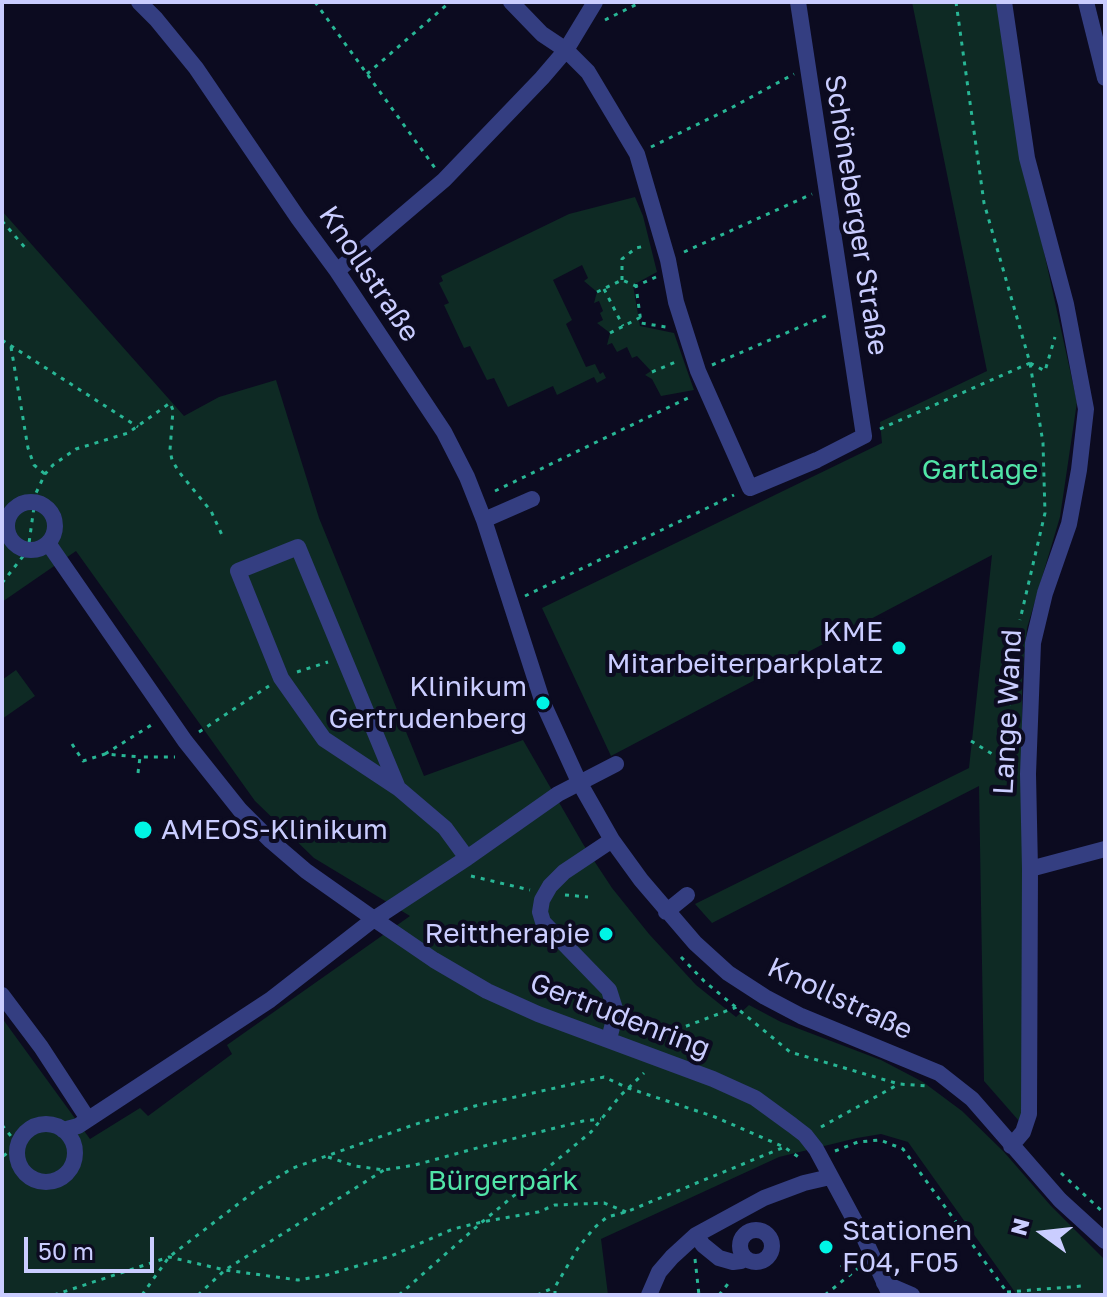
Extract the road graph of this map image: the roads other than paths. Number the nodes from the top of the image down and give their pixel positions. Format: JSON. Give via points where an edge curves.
{"nodes":[{"id":1,"x":139,"y":2,"type":"edge"},
{"id":2,"x":511,"y":2,"type":"edge"},
{"id":3,"x":595,"y":2,"type":"edge"},
{"id":4,"x":798,"y":2,"type":"edge"},
{"id":5,"x":1004,"y":2,"type":"edge"},
{"id":6,"x":1086,"y":2,"type":"edge"},
{"id":7,"x":566,"y":50,"type":"junction"},
{"id":8,"x":1104,"y":68,"type":"edge"},
{"id":9,"x":337,"y":271,"type":"junction"},
{"id":10,"x":532,"y":499,"type":"dead end"},
{"id":11,"x":484,"y":520,"type":"junction"},
{"id":12,"x":4,"y":522,"type":"edge"},
{"id":13,"x":48,"y":543,"type":"junction"},
{"id":14,"x":616,"y":764,"type":"dead end"},
{"id":15,"x":579,"y":782,"type":"junction"},
{"id":16,"x":398,"y":788,"type":"junction"},
{"id":17,"x":612,"y":840,"type":"junction"},
{"id":18,"x":1105,"y":849,"type":"edge"},
{"id":19,"x":467,"y":858,"type":"junction"},
{"id":20,"x":1030,"y":869,"type":"junction"},
{"id":21,"x":687,"y":895,"type":"dead end"},
{"id":22,"x":666,"y":912,"type":"junction"},
{"id":23,"x":374,"y":919,"type":"junction"},
{"id":24,"x":2,"y":995,"type":"edge"},
{"id":25,"x":609,"y":1039,"type":"junction"},
{"id":26,"x":88,"y":1119,"type":"junction"},
{"id":27,"x":63,"y":1130,"type":"junction"},
{"id":28,"x":1011,"y":1146,"type":"junction"},
{"id":29,"x":830,"y":1177,"type":"junction"},
{"id":30,"x":1104,"y":1237,"type":"edge"},
{"id":31,"x":700,"y":1240,"type":"junction"},
{"id":32,"x":745,"y":1258,"type":"dead end"},
{"id":33,"x":887,"y":1289,"type":"edge"},
{"id":34,"x":649,"y":1295,"type":"edge"},
{"id":35,"x":912,"y":1295,"type":"edge"}],
"edges":[{"from":1,"to":9,"type":"street","name":"Knollstraße","via":[[196,68]]},
{"from":2,"to":7,"type":"street"},
{"from":3,"to":7,"type":"street"},
{"from":4,"to":7,"type":"street","name":"Schöneberger Straße","via":[[864,436],[750,488],[698,371],[664,267],[637,154],[588,72]]},
{"from":5,"to":20,"type":"street","name":"Lange Wand","via":[[1027,158],[1066,304],[1086,409],[1069,524],[1033,643]]},
{"from":6,"to":8,"type":"street"},
{"from":7,"to":9,"type":"street","via":[[444,180]]},
{"from":9,"to":11,"type":"street","name":"Knollstraße","via":[[444,432]]},
{"from":10,"to":11,"type":"street"},
{"from":11,"to":15,"type":"street","name":"Knollstraße","via":[[543,703]]},
{"from":12,"to":13,"type":"street","via":[[9,538],[21,548]]},
{"from":12,"to":13,"type":"street","via":[[20,505],[34,502],[52,515],[55,530]]},
{"from":13,"to":23,"type":"street","name":"Gertrudenring","via":[[185,741],[240,810],[306,871]]},
{"from":14,"to":15,"type":"street"},
{"from":15,"to":17,"type":"street","name":"Knollstraße"},
{"from":15,"to":19,"type":"street"},
{"from":16,"to":16,"type":"street","via":[[324,739],[281,678],[238,571],[298,547]]},
{"from":16,"to":19,"type":"street","via":[[445,828]]},
{"from":17,"to":22,"type":"street","name":"Knollstraße"},
{"from":17,"to":25,"type":"street","via":[[564,872],[550,886],[540,912],[543,922],[609,990],[616,1012]]},
{"from":18,"to":20,"type":"street"},
{"from":19,"to":23,"type":"street"},
{"from":20,"to":28,"type":"street","name":"Lange Wand","via":[[1029,1114]]},
{"from":21,"to":22,"type":"street"},
{"from":22,"to":28,"type":"street","name":"Knollstraße","via":[[728,973],[765,997],[939,1073],[972,1099]]},
{"from":23,"to":25,"type":"street","name":"Gertrudenring","via":[[487,991]]},
{"from":23,"to":26,"type":"street","via":[[270,1000]]},
{"from":24,"to":26,"type":"street"},
{"from":25,"to":29,"type":"street","name":"Gertrudenring","via":[[755,1098],[805,1135]]},
{"from":26,"to":27,"type":"street"},
{"from":27,"to":27,"type":"street","via":[[45,1124],[28,1130],[17,1155],[24,1173],[41,1183],[68,1173],[74,1145]]},
{"from":28,"to":30,"type":"street","name":"Knollstraße","via":[[1060,1200]]},
{"from":29,"to":31,"type":"street","via":[[764,1198]]},
{"from":29,"to":33,"type":"street","name":"Gertrudenring"},
{"from":31,"to":32,"type":"street","via":[[726,1261]]},
{"from":31,"to":34,"type":"street","via":[[672,1257]]},
{"from":33,"to":35,"type":"street"}]}
